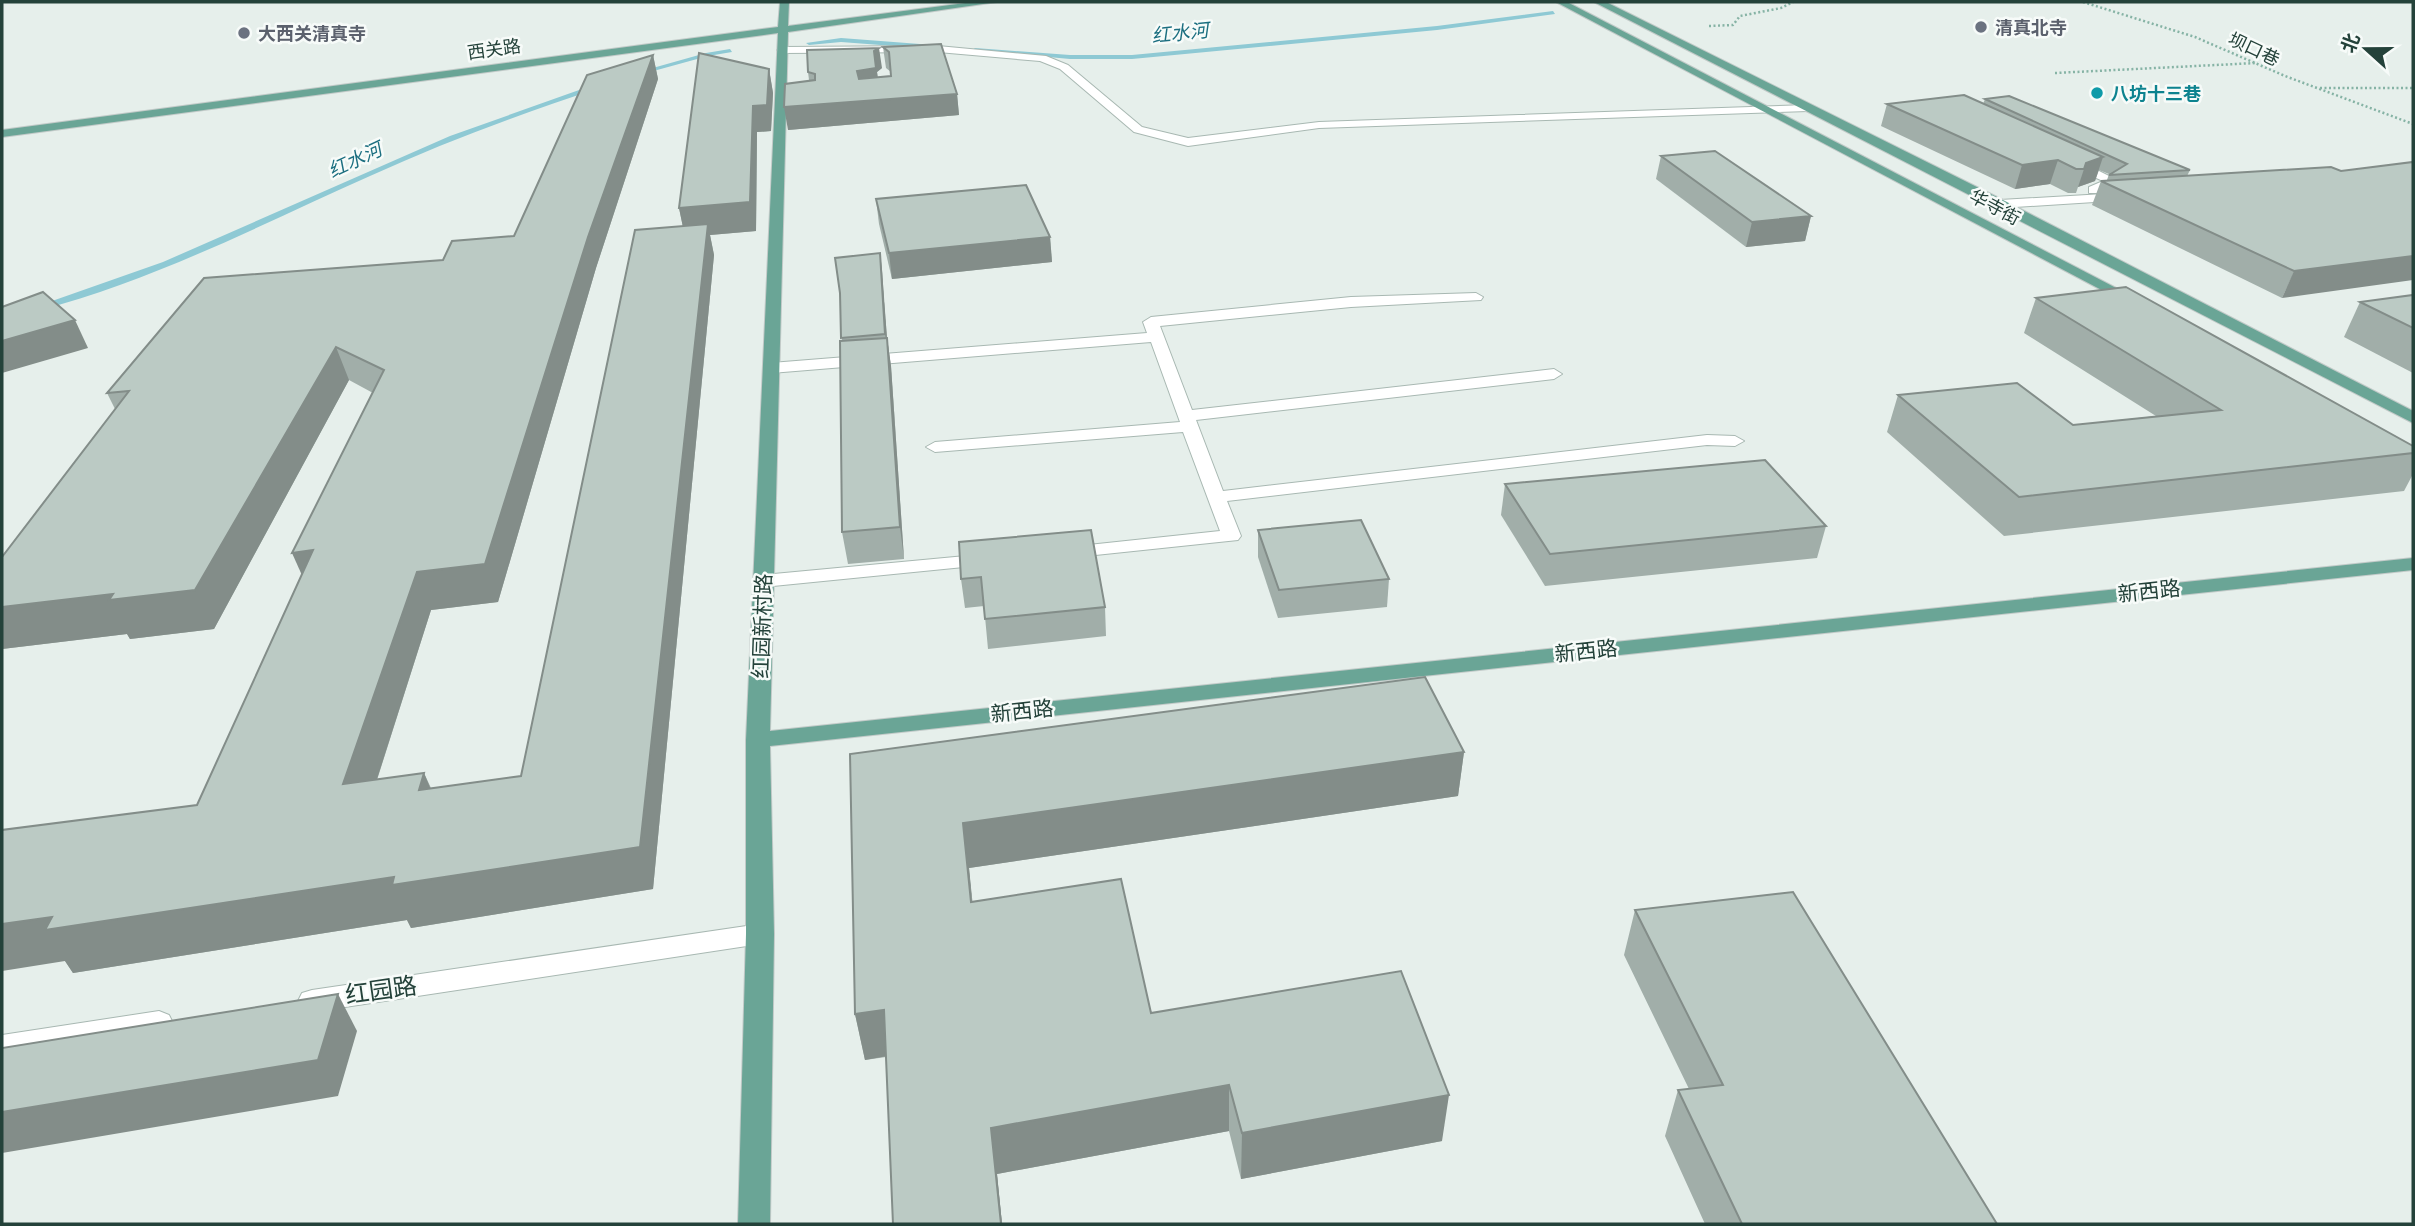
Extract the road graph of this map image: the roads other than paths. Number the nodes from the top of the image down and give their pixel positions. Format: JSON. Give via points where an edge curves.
{"nodes":[{"id":1,"x":784,"y":2,"type":"edge"},
{"id":2,"x":992,"y":2,"type":"edge"},
{"id":3,"x":1560,"y":2,"type":"edge"},
{"id":4,"x":1598,"y":2,"type":"edge"},
{"id":5,"x":782,"y":39,"type":"junction"},
{"id":6,"x":1808,"y":108,"type":"junction"},
{"id":7,"x":2,"y":134,"type":"edge"},
{"id":8,"x":2064,"y":159,"type":"edge"},
{"id":9,"x":2137,"y":196,"type":"edge"},
{"id":10,"x":1994,"y":201,"type":"junction"},
{"id":11,"x":1476,"y":297,"type":"dead end"},
{"id":12,"x":2154,"y":312,"type":"edge"},
{"id":13,"x":1156,"y":337,"type":"junction"},
{"id":14,"x":771,"y":368,"type":"junction"},
{"id":15,"x":1554,"y":374,"type":"dead end"},
{"id":16,"x":2413,"y":418,"type":"edge"},
{"id":17,"x":1188,"y":421,"type":"junction"},
{"id":18,"x":1735,"y":440,"type":"dead end"},
{"id":19,"x":935,"y":447,"type":"dead end"},
{"id":20,"x":1216,"y":497,"type":"junction"},
{"id":21,"x":1052,"y":553,"type":"edge"},
{"id":22,"x":1011,"y":557,"type":"edge"},
{"id":23,"x":2413,"y":564,"type":"edge"},
{"id":24,"x":763,"y":581,"type":"junction"},
{"id":25,"x":758,"y":740,"type":"junction"},
{"id":26,"x":760,"y":934,"type":"junction"},
{"id":27,"x":291,"y":1004,"type":"edge"},
{"id":28,"x":181,"y":1020,"type":"edge"},
{"id":29,"x":2,"y":1046,"type":"edge"},
{"id":30,"x":754,"y":1224,"type":"edge"}],
"edges":[{"from":1,"to":5,"type":"main road","name":"红园新村路"},
{"from":2,"to":5,"type":"main road","name":"西关路"},
{"from":3,"to":12,"type":"main road","name":"华寺街"},
{"from":4,"to":6,"type":"main road","name":"华寺街"},
{"from":5,"to":6,"type":"street","via":[[1042,58],[1063,67],[1138,130],[1188,142],[1319,125]]},
{"from":5,"to":7,"type":"main road","name":"西关路"},
{"from":5,"to":14,"type":"main road","name":"红园新村路","via":[[785,101]]},
{"from":6,"to":10,"type":"main road","name":"华寺街"},
{"from":8,"to":10,"type":"street","via":[[2113,181],[2092,191]]},
{"from":9,"to":10,"type":"street"},
{"from":10,"to":16,"type":"main road","name":"华寺街"},
{"from":11,"to":13,"type":"street","via":[[1351,302],[1151,322]]},
{"from":13,"to":14,"type":"street"},
{"from":13,"to":17,"type":"street"},
{"from":14,"to":24,"type":"main road","name":"红园新村路"},
{"from":15,"to":17,"type":"street"},
{"from":17,"to":19,"type":"street"},
{"from":17,"to":20,"type":"street"},
{"from":18,"to":20,"type":"street"},
{"from":20,"to":21,"type":"street","via":[[1231,536]]},
{"from":22,"to":24,"type":"street"},
{"from":23,"to":25,"type":"main road","name":"新西路"},
{"from":24,"to":25,"type":"main road","name":"红园新村路"},
{"from":25,"to":26,"type":"main road","name":"红园新村路"},
{"from":26,"to":27,"type":"street","name":"红园路"},
{"from":26,"to":30,"type":"main road","name":"红园新村路"},
{"from":28,"to":29,"type":"street"}]}
